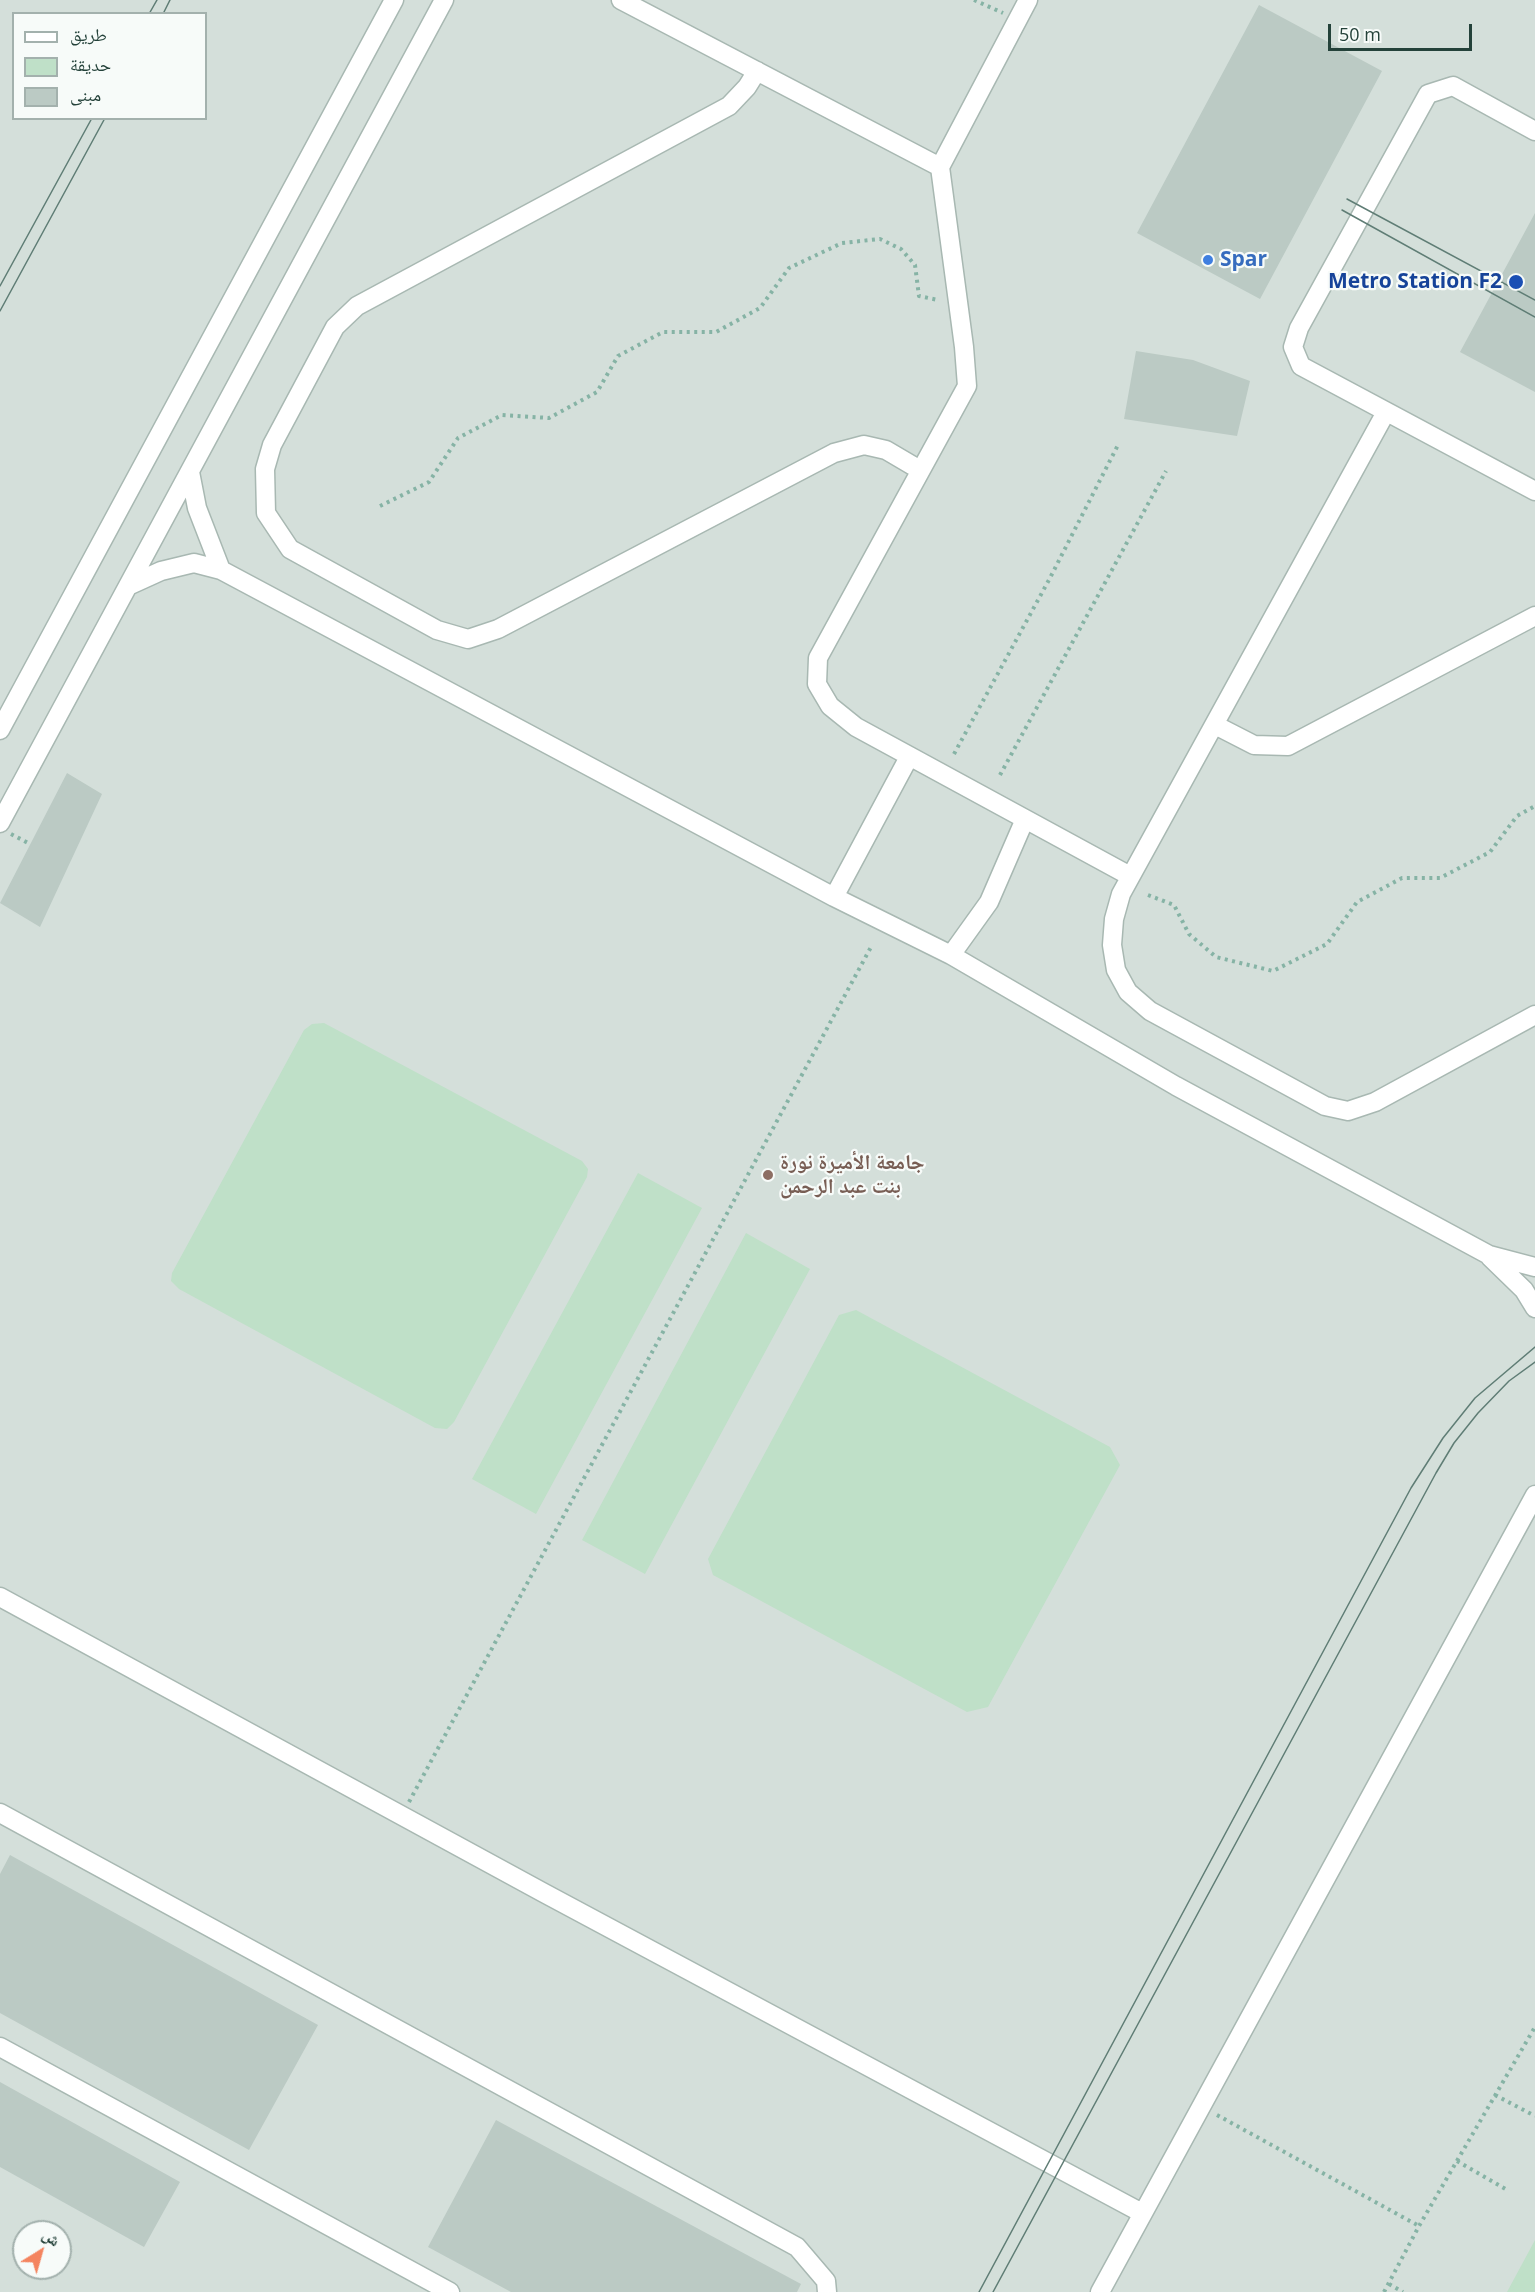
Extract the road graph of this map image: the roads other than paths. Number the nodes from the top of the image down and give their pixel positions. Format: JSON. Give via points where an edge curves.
{"nodes":[{"id":1,"x":394,"y":0,"type":"edge"},
{"id":2,"x":444,"y":0,"type":"edge"},
{"id":3,"x":621,"y":0,"type":"edge"},
{"id":4,"x":1028,"y":0,"type":"edge"},
{"id":5,"x":757,"y":71,"type":"junction"},
{"id":6,"x":1535,"y":131,"type":"edge"},
{"id":7,"x":940,"y":167,"type":"junction"},
{"id":8,"x":1386,"y":412,"type":"junction"},
{"id":9,"x":920,"y":470,"type":"junction"},
{"id":10,"x":190,"y":472,"type":"junction"},
{"id":11,"x":1535,"y":491,"type":"edge"},
{"id":12,"x":221,"y":570,"type":"junction"},
{"id":13,"x":128,"y":586,"type":"junction"},
{"id":14,"x":1535,"y":616,"type":"edge"},
{"id":15,"x":1215,"y":725,"type":"junction"},
{"id":16,"x":0,"y":730,"type":"edge"},
{"id":17,"x":909,"y":757,"type":"junction"},
{"id":18,"x":1025,"y":819,"type":"junction"},
{"id":19,"x":0,"y":823,"type":"edge"},
{"id":20,"x":1130,"y":876,"type":"junction"},
{"id":21,"x":834,"y":897,"type":"junction"},
{"id":22,"x":951,"y":955,"type":"junction"},
{"id":23,"x":1535,"y":1015,"type":"edge"},
{"id":24,"x":1489,"y":1255,"type":"junction"},
{"id":25,"x":1535,"y":1267,"type":"edge"},
{"id":26,"x":1535,"y":1308,"type":"edge"},
{"id":27,"x":1535,"y":1495,"type":"edge"},
{"id":28,"x":0,"y":1597,"type":"edge"},
{"id":29,"x":0,"y":1813,"type":"edge"},
{"id":30,"x":0,"y":2047,"type":"edge"},
{"id":31,"x":1142,"y":2213,"type":"junction"},
{"id":32,"x":450,"y":2292,"type":"edge"},
{"id":33,"x":827,"y":2292,"type":"edge"},
{"id":34,"x":1100,"y":2292,"type":"edge"}],
"edges":[{"from":1,"to":16,"type":"street"},
{"from":2,"to":10,"type":"street"},
{"from":3,"to":5,"type":"street"},
{"from":4,"to":7,"type":"street"},
{"from":5,"to":7,"type":"street"},
{"from":5,"to":9,"type":"street","via":[[729,106],[357,306],[335,327],[272,445],[265,469],[266,513],[290,549],[437,630],[468,639],[498,629],[834,453],[864,445],[886,450]]},
{"from":6,"to":8,"type":"street","via":[[1453,87],[1428,94],[1299,328],[1293,347],[1301,366]]},
{"from":7,"to":9,"type":"street","via":[[966,386]]},
{"from":8,"to":11,"type":"street"},
{"from":8,"to":15,"type":"street"},
{"from":9,"to":17,"type":"street","via":[[818,658],[817,684],[830,706],[856,727]]},
{"from":10,"to":12,"type":"street","via":[[197,508]]},
{"from":10,"to":13,"type":"street"},
{"from":12,"to":13,"type":"street","via":[[194,563],[161,571]]},
{"from":12,"to":21,"type":"street"},
{"from":13,"to":19,"type":"street"},
{"from":14,"to":15,"type":"street","via":[[1288,746],[1254,746]]},
{"from":15,"to":20,"type":"street"},
{"from":17,"to":18,"type":"street"},
{"from":17,"to":21,"type":"street"},
{"from":18,"to":20,"type":"street"},
{"from":18,"to":22,"type":"street","via":[[978,894]]},
{"from":20,"to":23,"type":"street","via":[[1114,919],[1112,945],[1116,970],[1128,992],[1150,1011],[1325,1106],[1348,1111],[1375,1102]]},
{"from":21,"to":22,"type":"street"},
{"from":22,"to":24,"type":"street","via":[[1176,1086]]},
{"from":24,"to":25,"type":"street"},
{"from":24,"to":26,"type":"street","via":[[1524,1290]]},
{"from":27,"to":31,"type":"street"},
{"from":28,"to":31,"type":"street"},
{"from":29,"to":33,"type":"street","via":[[797,2247],[826,2282]]},
{"from":30,"to":32,"type":"street"},
{"from":31,"to":34,"type":"street"}]}
